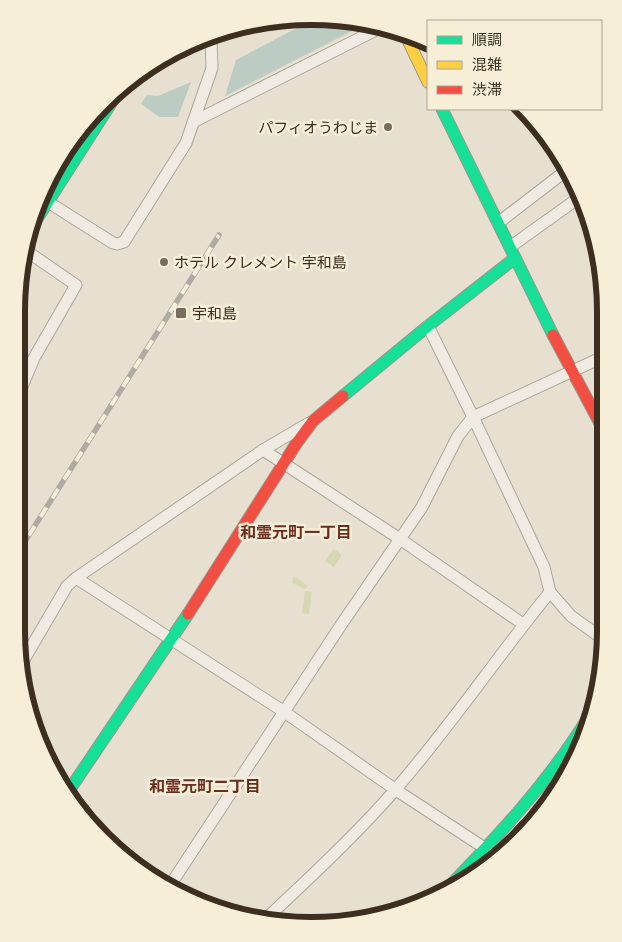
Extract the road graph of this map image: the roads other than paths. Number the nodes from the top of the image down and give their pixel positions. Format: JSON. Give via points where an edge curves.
{"nodes":[{"id":1,"x":373,"y":32,"type":"edge"},
{"id":2,"x":409,"y":42,"type":"edge"},
{"id":3,"x":212,"y":43,"type":"edge"},
{"id":4,"x":427,"y":80,"type":"edge"},
{"id":5,"x":442,"y":110,"type":"edge"},
{"id":6,"x":104,"y":114,"type":"edge"},
{"id":7,"x":193,"y":122,"type":"junction"},
{"id":8,"x":562,"y":174,"type":"edge"},
{"id":9,"x":575,"y":201,"type":"edge"},
{"id":10,"x":48,"y":202,"type":"junction"},
{"id":11,"x":45,"y":206,"type":"edge"},
{"id":12,"x":498,"y":223,"type":"junction"},
{"id":13,"x":510,"y":247,"type":"junction"},
{"id":14,"x":30,"y":254,"type":"edge"},
{"id":15,"x":516,"y":258,"type":"junction"},
{"id":16,"x":428,"y":326,"type":"junction"},
{"id":17,"x":597,"y":360,"type":"edge"},
{"id":18,"x":572,"y":372,"type":"junction"},
{"id":19,"x":25,"y":379,"type":"edge"},
{"id":20,"x":473,"y":418,"type":"junction"},
{"id":21,"x":597,"y":418,"type":"edge"},
{"id":22,"x":313,"y":421,"type":"junction"},
{"id":23,"x":263,"y":450,"type":"junction"},
{"id":24,"x":284,"y":465,"type":"junction"},
{"id":25,"x":400,"y":539,"type":"junction"},
{"id":26,"x":76,"y":578,"type":"junction"},
{"id":27,"x":550,"y":592,"type":"junction"},
{"id":28,"x":523,"y":624,"type":"junction"},
{"id":29,"x":597,"y":634,"type":"edge"},
{"id":30,"x":172,"y":639,"type":"junction"},
{"id":31,"x":26,"y":656,"type":"edge"},
{"id":32,"x":284,"y":711,"type":"junction"},
{"id":33,"x":577,"y":734,"type":"edge"},
{"id":34,"x":71,"y":787,"type":"edge"},
{"id":35,"x":396,"y":790,"type":"junction"},
{"id":36,"x":491,"y":852,"type":"edge"},
{"id":37,"x":477,"y":864,"type":"edge"},
{"id":38,"x":173,"y":881,"type":"edge"},
{"id":39,"x":271,"y":914,"type":"edge"}],
"edges":[{"from":1,"to":7,"type":"street"},
{"from":2,"to":4,"type":"main road"},
{"from":3,"to":7,"type":"street","via":[[212,68]]},
{"from":5,"to":12,"type":"main road"},
{"from":6,"to":10,"type":"main road"},
{"from":7,"to":10,"type":"street","via":[[180,153],[124,242],[113,243]]},
{"from":8,"to":12,"type":"street"},
{"from":9,"to":13,"type":"street"},
{"from":10,"to":11,"type":"main road"},
{"from":12,"to":13,"type":"main road"},
{"from":13,"to":15,"type":"main road"},
{"from":14,"to":19,"type":"street","via":[[76,285]]},
{"from":15,"to":16,"type":"main road"},
{"from":15,"to":18,"type":"main road"},
{"from":16,"to":20,"type":"street"},
{"from":16,"to":22,"type":"main road"},
{"from":17,"to":18,"type":"street"},
{"from":18,"to":20,"type":"street"},
{"from":18,"to":21,"type":"main road"},
{"from":20,"to":25,"type":"street","via":[[458,436],[422,507]]},
{"from":20,"to":27,"type":"street","via":[[544,567]]},
{"from":22,"to":23,"type":"street"},
{"from":22,"to":24,"type":"main road"},
{"from":23,"to":24,"type":"street"},
{"from":23,"to":26,"type":"street"},
{"from":24,"to":25,"type":"street"},
{"from":24,"to":30,"type":"main road"},
{"from":25,"to":28,"type":"street"},
{"from":25,"to":32,"type":"street"},
{"from":26,"to":30,"type":"street"},
{"from":26,"to":31,"type":"street"},
{"from":27,"to":28,"type":"street"},
{"from":27,"to":29,"type":"street","via":[[572,616]]},
{"from":28,"to":35,"type":"street"},
{"from":30,"to":32,"type":"street"},
{"from":30,"to":34,"type":"main road"},
{"from":32,"to":35,"type":"street"},
{"from":32,"to":38,"type":"street"},
{"from":33,"to":36,"type":"main road"},
{"from":35,"to":36,"type":"street"},
{"from":35,"to":39,"type":"street"},
{"from":36,"to":37,"type":"main road"}]}
